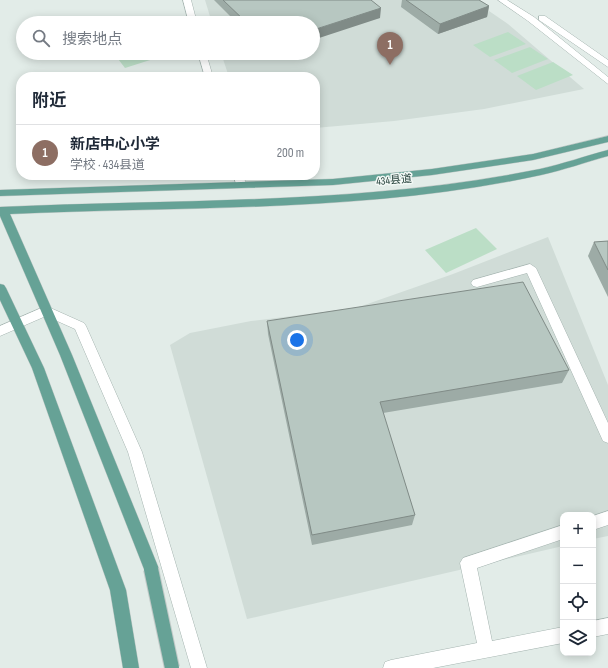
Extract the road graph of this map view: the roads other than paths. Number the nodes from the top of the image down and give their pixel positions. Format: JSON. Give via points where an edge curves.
{"nodes":[{"id":1,"x":187,"y":0,"type":"edge"},
{"id":2,"x":502,"y":0,"type":"edge"},
{"id":3,"x":515,"y":0,"type":"edge"},
{"id":4,"x":191,"y":16,"type":"edge"},
{"id":5,"x":204,"y":60,"type":"edge"},
{"id":6,"x":608,"y":64,"type":"edge"},
{"id":7,"x":208,"y":72,"type":"edge"},
{"id":8,"x":608,"y":81,"type":"edge"},
{"id":9,"x":608,"y":139,"type":"edge"},
{"id":10,"x":608,"y":152,"type":"edge"},
{"id":11,"x":231,"y":180,"type":"edge"},
{"id":12,"x":270,"y":180,"type":"edge"},
{"id":13,"x":0,"y":192,"type":"edge"},
{"id":14,"x":1,"y":211,"type":"edge"},
{"id":15,"x":477,"y":284,"type":"dead end"},
{"id":16,"x":0,"y":288,"type":"edge"},
{"id":17,"x":46,"y":311,"type":"junction"},
{"id":18,"x":17,"y":324,"type":"junction"},
{"id":19,"x":0,"y":331,"type":"edge"},
{"id":20,"x":608,"y":437,"type":"edge"},
{"id":21,"x":608,"y":518,"type":"edge"},
{"id":22,"x":596,"y":522,"type":"edge"},
{"id":23,"x":560,"y":533,"type":"edge"},
{"id":24,"x":608,"y":626,"type":"edge"},
{"id":25,"x":596,"y":628,"type":"edge"},
{"id":26,"x":560,"y":636,"type":"edge"},
{"id":27,"x":486,"y":650,"type":"junction"},
{"id":28,"x":131,"y":668,"type":"edge"},
{"id":29,"x":172,"y":668,"type":"edge"},
{"id":30,"x":198,"y":668,"type":"edge"},
{"id":31,"x":391,"y":668,"type":"edge"}],
"edges":[{"from":1,"to":4,"type":"street"},
{"from":2,"to":8,"type":"street","via":[[531,19]]},
{"from":3,"to":6,"type":"street"},
{"from":5,"to":7,"type":"street"},
{"from":9,"to":12,"type":"main road","name":"434县道","via":[[533,157],[432,172],[333,182]]},
{"from":10,"to":14,"type":"main road","name":"434县道","via":[[540,172],[434,189],[334,198]]},
{"from":11,"to":13,"type":"main road","name":"434县道","via":[[193,185]]},
{"from":14,"to":17,"type":"main road"},
{"from":15,"to":20,"type":"street","via":[[530,268]]},
{"from":16,"to":18,"type":"main road"},
{"from":17,"to":18,"type":"street"},
{"from":17,"to":29,"type":"main road","bridge":true,"via":[[151,569]]},
{"from":17,"to":30,"type":"street","via":[[80,326],[135,452]]},
{"from":18,"to":19,"type":"street"},
{"from":18,"to":28,"type":"main road","via":[[38,368],[118,590]]},
{"from":21,"to":22,"type":"street"},
{"from":23,"to":27,"type":"street","via":[[468,562]]},
{"from":24,"to":25,"type":"street"},
{"from":26,"to":27,"type":"street"},
{"from":27,"to":31,"type":"street"}]}
